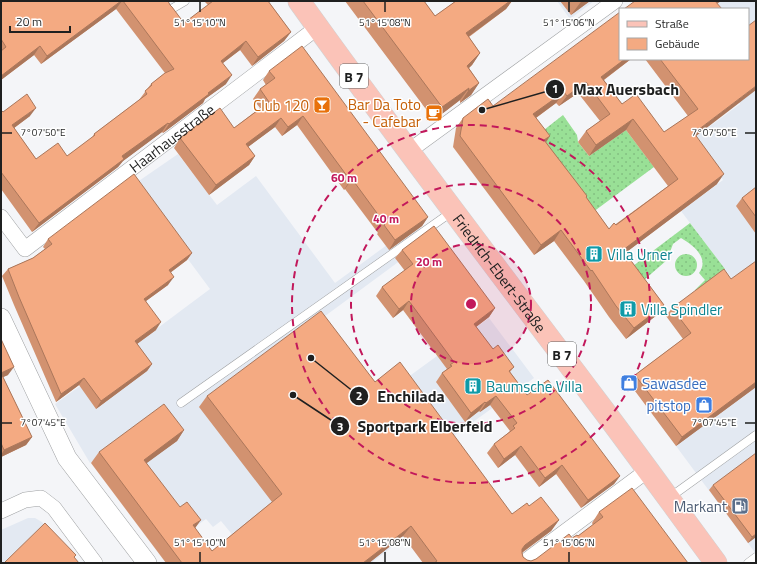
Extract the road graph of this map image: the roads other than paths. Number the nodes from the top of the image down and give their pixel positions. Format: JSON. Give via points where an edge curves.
{"nodes":[{"id":1,"x":185,"y":1,"type":"edge"},
{"id":2,"x":299,"y":1,"type":"edge"},
{"id":3,"x":615,"y":1,"type":"edge"},
{"id":4,"x":168,"y":12,"type":"edge"},
{"id":5,"x":318,"y":27,"type":"junction"},
{"id":6,"x":409,"y":151,"type":"junction"},
{"id":7,"x":454,"y":211,"type":"junction"},
{"id":8,"x":1,"y":217,"type":"edge"},
{"id":9,"x":1,"y":318,"type":"edge"},
{"id":10,"x":181,"y":403,"type":"dead end"},
{"id":11,"x":756,"y":435,"type":"edge"},
{"id":12,"x":648,"y":470,"type":"junction"},
{"id":13,"x":668,"y":499,"type":"junction"},
{"id":14,"x":1,"y":511,"type":"edge"},
{"id":15,"x":756,"y":557,"type":"edge"},
{"id":16,"x":95,"y":563,"type":"edge"},
{"id":17,"x":147,"y":563,"type":"edge"},
{"id":18,"x":523,"y":563,"type":"edge"},
{"id":19,"x":716,"y":563,"type":"edge"},
{"id":20,"x":748,"y":563,"type":"edge"}],
"edges":[{"from":1,"to":4,"type":"lane"},
{"from":2,"to":5,"type":"main road","name":"Friedrich-Ebert-Straße","number":"B 7"},
{"from":3,"to":6,"type":"street"},
{"from":5,"to":6,"type":"main road","name":"Friedrich-Ebert-Straße","number":"B 7"},
{"from":5,"to":8,"type":"street","name":"Haarhausstraße","via":[[25,249]]},
{"from":6,"to":7,"type":"main road","name":"Friedrich-Ebert-Straße","number":"B 7"},
{"from":7,"to":10,"type":"lane"},
{"from":7,"to":12,"type":"main road","name":"Friedrich-Ebert-Straße","number":"B 7"},
{"from":9,"to":17,"type":"street","via":[[67,458]]},
{"from":11,"to":13,"type":"lane"},
{"from":12,"to":13,"type":"main road","name":"Friedrich-Ebert-Straße","number":"B 7"},
{"from":12,"to":18,"type":"street"},
{"from":13,"to":19,"type":"main road","name":"Friedrich-Ebert-Straße","number":"B 7"},
{"from":14,"to":16,"type":"street","via":[[25,500],[41,498],[54,508]]},
{"from":15,"to":20,"type":"lane"}]}
